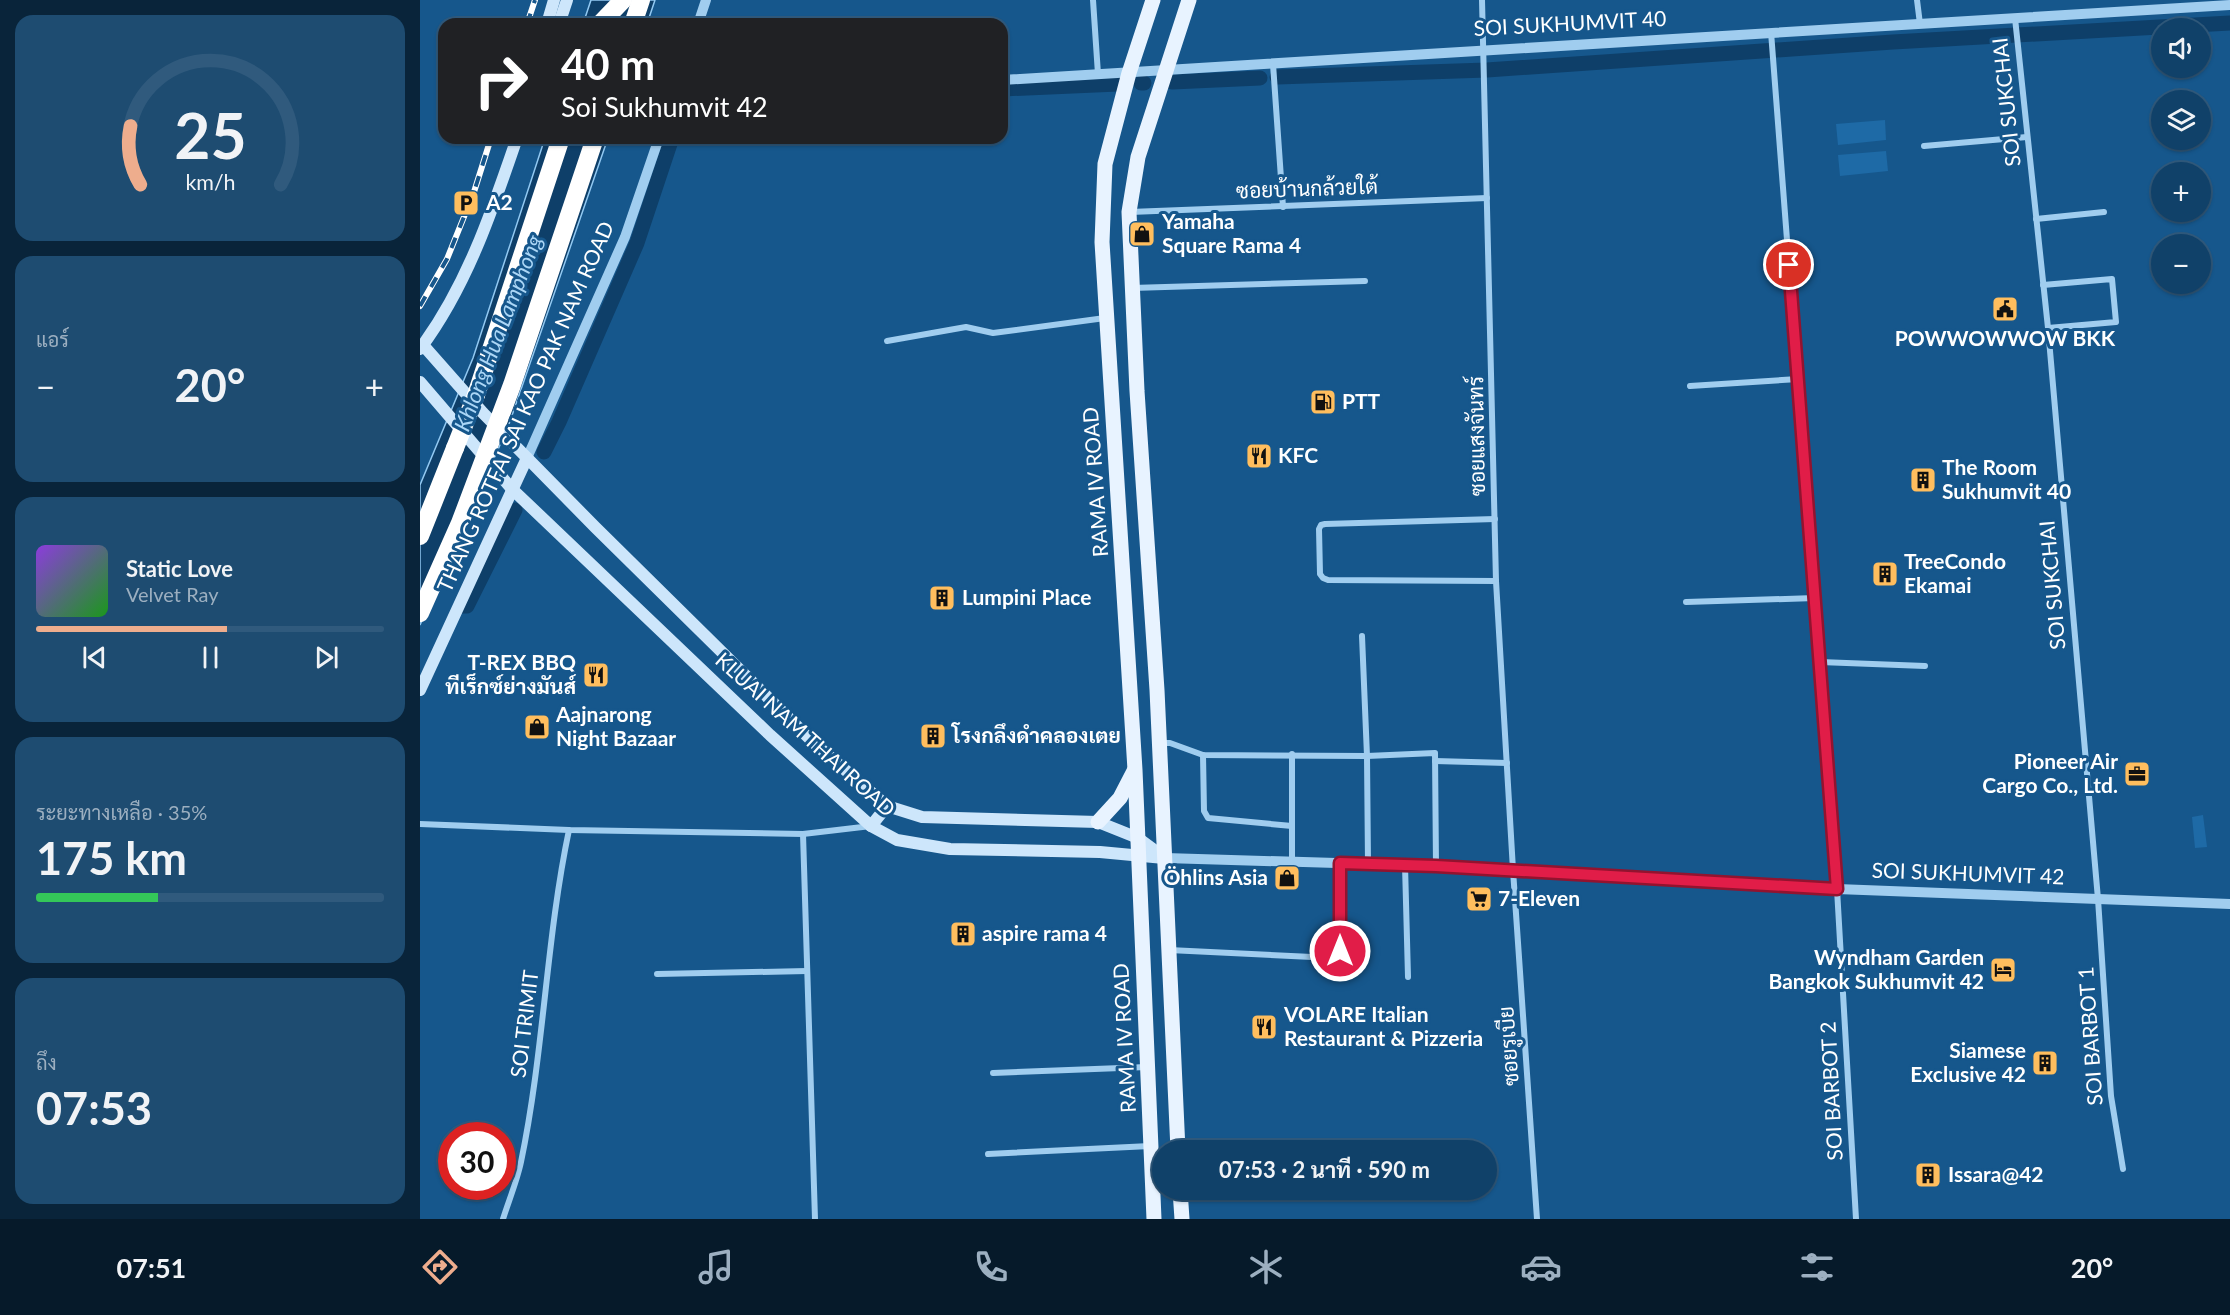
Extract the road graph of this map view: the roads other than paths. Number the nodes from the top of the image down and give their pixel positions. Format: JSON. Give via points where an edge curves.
{"nodes":[{"id":1,"x":554,"y":0,"type":"edge"},
{"id":2,"x":567,"y":0,"type":"edge"},
{"id":3,"x":606,"y":0,"type":"edge"},
{"id":4,"x":623,"y":0,"type":"edge"},
{"id":5,"x":641,"y":0,"type":"edge"},
{"id":6,"x":706,"y":0,"type":"edge"},
{"id":7,"x":1094,"y":0,"type":"edge"},
{"id":8,"x":1153,"y":0,"type":"edge"},
{"id":9,"x":1190,"y":0,"type":"edge"},
{"id":10,"x":1482,"y":0,"type":"edge"},
{"id":11,"x":1917,"y":0,"type":"edge"},
{"id":12,"x":2230,"y":5,"type":"edge"},
{"id":13,"x":549,"y":18,"type":"edge"},
{"id":14,"x":561,"y":18,"type":"edge"},
{"id":15,"x":601,"y":18,"type":"edge"},
{"id":16,"x":605,"y":18,"type":"edge"},
{"id":17,"x":635,"y":18,"type":"edge"},
{"id":18,"x":700,"y":18,"type":"edge"},
{"id":19,"x":2016,"y":23,"type":"junction"},
{"id":20,"x":1920,"y":24,"type":"junction"},
{"id":21,"x":1772,"y":37,"type":"junction"},
{"id":22,"x":1485,"y":49,"type":"junction"},
{"id":23,"x":1273,"y":64,"type":"junction"},
{"id":24,"x":1165,"y":71,"type":"junction"},
{"id":25,"x":1098,"y":74,"type":"junction"},
{"id":26,"x":1129,"y":74,"type":"junction"},
{"id":27,"x":1008,"y":80,"type":"edge"},
{"id":28,"x":2027,"y":137,"type":"junction"},
{"id":29,"x":515,"y":144,"type":"edge"},
{"id":30,"x":559,"y":144,"type":"edge"},
{"id":31,"x":593,"y":144,"type":"edge"},
{"id":32,"x":657,"y":144,"type":"edge"},
{"id":33,"x":1924,"y":146,"type":"dead end"},
{"id":34,"x":1487,"y":198,"type":"junction"},
{"id":35,"x":1283,"y":207,"type":"junction"},
{"id":36,"x":1129,"y":212,"type":"junction"},
{"id":37,"x":2104,"y":212,"type":"dead end"},
{"id":38,"x":2036,"y":219,"type":"junction"},
{"id":39,"x":1365,"y":281,"type":"dead end"},
{"id":40,"x":2043,"y":285,"type":"junction"},
{"id":41,"x":1131,"y":288,"type":"junction"},
{"id":42,"x":1106,"y":318,"type":"junction"},
{"id":43,"x":2048,"y":328,"type":"junction"},
{"id":44,"x":887,"y":341,"type":"dead end"},
{"id":45,"x":423,"y":349,"type":"edge"},
{"id":46,"x":1798,"y":379,"type":"junction"},
{"id":47,"x":420,"y":382,"type":"edge"},
{"id":48,"x":1690,"y":386,"type":"dead end"},
{"id":49,"x":527,"y":458,"type":"junction"},
{"id":50,"x":512,"y":489,"type":"junction"},
{"id":51,"x":1495,"y":519,"type":"junction"},
{"id":52,"x":420,"y":536,"type":"edge"},
{"id":53,"x":1496,"y":581,"type":"junction"},
{"id":54,"x":1815,"y":598,"type":"junction"},
{"id":55,"x":1686,"y":602,"type":"dead end"},
{"id":56,"x":420,"y":614,"type":"edge"},
{"id":57,"x":1362,"y":636,"type":"dead end"},
{"id":58,"x":1820,"y":662,"type":"junction"},
{"id":59,"x":1924,"y":666,"type":"dead end"},
{"id":60,"x":420,"y":690,"type":"edge"},
{"id":61,"x":1160,"y":743,"type":"junction"},
{"id":62,"x":1292,"y":754,"type":"junction"},
{"id":63,"x":1203,"y":755,"type":"junction"},
{"id":64,"x":1367,"y":756,"type":"junction"},
{"id":65,"x":1435,"y":761,"type":"junction"},
{"id":66,"x":1507,"y":763,"type":"junction"},
{"id":67,"x":1135,"y":770,"type":"junction"},
{"id":68,"x":887,"y":806,"type":"junction"},
{"id":69,"x":1098,"y":822,"type":"junction"},
{"id":70,"x":420,"y":824,"type":"edge"},
{"id":71,"x":871,"y":826,"type":"junction"},
{"id":72,"x":1292,"y":826,"type":"junction"},
{"id":73,"x":569,"y":830,"type":"junction"},
{"id":74,"x":802,"y":834,"type":"junction"},
{"id":75,"x":1138,"y":838,"type":"junction"},
{"id":76,"x":1138,"y":855,"type":"junction"},
{"id":77,"x":1165,"y":858,"type":"junction"},
{"id":78,"x":1292,"y":863,"type":"junction"},
{"id":79,"x":1340,"y":863,"type":"junction"},
{"id":80,"x":1368,"y":863,"type":"junction"},
{"id":81,"x":1406,"y":865,"type":"junction"},
{"id":82,"x":1436,"y":866,"type":"junction"},
{"id":83,"x":1513,"y":870,"type":"junction"},
{"id":84,"x":1837,"y":889,"type":"junction"},
{"id":85,"x":2098,"y":899,"type":"junction"},
{"id":86,"x":2230,"y":904,"type":"edge"},
{"id":87,"x":1168,"y":950,"type":"junction"},
{"id":88,"x":807,"y":971,"type":"junction"},
{"id":89,"x":657,"y":974,"type":"dead end"},
{"id":90,"x":1408,"y":977,"type":"dead end"},
{"id":91,"x":1147,"y":1067,"type":"junction"},
{"id":92,"x":993,"y":1073,"type":"dead end"},
{"id":93,"x":1178,"y":1140,"type":"edge"},
{"id":94,"x":1151,"y":1146,"type":"junction"},
{"id":95,"x":988,"y":1154,"type":"dead end"},
{"id":96,"x":2123,"y":1169,"type":"dead end"},
{"id":97,"x":1181,"y":1200,"type":"edge"},
{"id":98,"x":503,"y":1219,"type":"edge"},
{"id":99,"x":815,"y":1219,"type":"edge"},
{"id":100,"x":1154,"y":1219,"type":"edge"},
{"id":101,"x":1182,"y":1219,"type":"edge"},
{"id":102,"x":1537,"y":1219,"type":"edge"},
{"id":103,"x":1856,"y":1219,"type":"edge"}],
"edges":[{"from":1,"to":13,"type":"main road"},
{"from":2,"to":14,"type":"main road"},
{"from":3,"to":15,"type":"highway"},
{"from":4,"to":16,"type":"highway"},
{"from":5,"to":17,"type":"highway"},
{"from":6,"to":18,"type":"street"},
{"from":7,"to":25,"type":"street"},
{"from":8,"to":26,"type":"main road","name":"RAMA IV ROAD"},
{"from":9,"to":24,"type":"main road"},
{"from":10,"to":22,"type":"street","name":"ซอยแสงจันทร์"},
{"from":11,"to":20,"type":"street"},
{"from":12,"to":19,"type":"street","name":"SOI SUKHUMVIT 40"},
{"from":19,"to":20,"type":"street","name":"SOI SUKHUMVIT 40"},
{"from":19,"to":28,"type":"street","name":"SOI SUKCHAI"},
{"from":20,"to":21,"type":"street","name":"SOI SUKHUMVIT 40"},
{"from":21,"to":22,"type":"street","name":"SOI SUKHUMVIT 40"},
{"from":21,"to":46,"type":"street","name":"SOI BARBOT 2"},
{"from":22,"to":23,"type":"street","name":"SOI SUKHUMVIT 40"},
{"from":22,"to":34,"type":"street","name":"ซอยแสงจันทร์"},
{"from":23,"to":24,"type":"street","name":"SOI SUKHUMVIT 40"},
{"from":23,"to":35,"type":"street"},
{"from":24,"to":26,"type":"street","name":"SOI SUKHUMVIT 40"},
{"from":24,"to":36,"type":"main road","via":[[1138,157]]},
{"from":25,"to":26,"type":"street","name":"SOI SUKHUMVIT 40"},
{"from":25,"to":27,"type":"street","name":"SOI SUKHUMVIT 40"},
{"from":26,"to":42,"type":"main road","name":"RAMA IV ROAD","via":[[1105,164],[1102,242]]},
{"from":28,"to":33,"type":"street"},
{"from":28,"to":38,"type":"street","name":"SOI SUKCHAI"},
{"from":29,"to":45,"type":"main road","via":[[475,252]]},
{"from":30,"to":52,"type":"highway","bridge":true,"via":[[476,395]]},
{"from":31,"to":56,"type":"highway","bridge":true,"via":[[512,385],[460,523]]},
{"from":32,"to":49,"type":"street","name":"THANG ROTFAI SAI KAO PAK NAM ROAD","via":[[626,237]]},
{"from":34,"to":35,"type":"street","name":"ซอยบ้านกล้วยใต้"},
{"from":34,"to":51,"type":"street","name":"ซอยแสงจันทร์"},
{"from":35,"to":36,"type":"street","name":"ซอยบ้านกล้วยใต้"},
{"from":36,"to":41,"type":"main road"},
{"from":37,"to":38,"type":"street"},
{"from":38,"to":40,"type":"street","name":"SOI SUKCHAI"},
{"from":39,"to":41,"type":"street"},
{"from":40,"to":43,"type":"street","name":"SOI SUKCHAI"},
{"from":40,"to":43,"type":"street","via":[[2112,279],[2116,322]]},
{"from":41,"to":61,"type":"main road"},
{"from":42,"to":44,"type":"street","via":[[993,333],[966,327]]},
{"from":42,"to":67,"type":"main road","name":"RAMA IV ROAD"},
{"from":43,"to":85,"type":"street","name":"SOI SUKCHAI"},
{"from":45,"to":49,"type":"main road","name":"KLUAI NAM THAI ROAD"},
{"from":46,"to":48,"type":"street"},
{"from":46,"to":54,"type":"street","name":"SOI BARBOT 2"},
{"from":47,"to":50,"type":"main road","name":"KLUAI NAM THAI ROAD"},
{"from":49,"to":50,"type":"main road","name":"THANG ROTFAI SAI KAO PAK NAM ROAD"},
{"from":49,"to":68,"type":"main road","name":"KLUAI NAM THAI ROAD","via":[[814,743]]},
{"from":50,"to":60,"type":"main road","name":"THANG ROTFAI SAI KAO PAK NAM ROAD"},
{"from":50,"to":71,"type":"main road","name":"KLUAI NAM THAI ROAD"},
{"from":51,"to":53,"type":"street","name":"ซอยแสงจันทร์"},
{"from":51,"to":53,"type":"street","via":[[1325,524],[1319,530],[1323,578]]},
{"from":53,"to":66,"type":"street","name":"ซอยแสงจันทร์"},
{"from":54,"to":55,"type":"street"},
{"from":54,"to":58,"type":"street","name":"SOI BARBOT 2"},
{"from":57,"to":64,"type":"street"},
{"from":58,"to":59,"type":"street"},
{"from":58,"to":84,"type":"street","name":"SOI BARBOT 2"},
{"from":61,"to":63,"type":"street"},
{"from":61,"to":77,"type":"main road"},
{"from":62,"to":63,"type":"street"},
{"from":62,"to":64,"type":"street"},
{"from":62,"to":72,"type":"street"},
{"from":63,"to":72,"type":"street","via":[[1204,811],[1208,818]]},
{"from":64,"to":65,"type":"street","via":[[1435,753]]},
{"from":64,"to":80,"type":"street"},
{"from":65,"to":66,"type":"street"},
{"from":65,"to":82,"type":"street"},
{"from":66,"to":83,"type":"street","name":"ซอยแสงจันทร์"},
{"from":67,"to":69,"type":"main road","via":[[1120,798]]},
{"from":67,"to":75,"type":"main road","name":"RAMA IV ROAD"},
{"from":68,"to":69,"type":"main road","name":"KLUAI NAM THAI ROAD","via":[[922,817]]},
{"from":68,"to":71,"type":"main road"},
{"from":69,"to":75,"type":"main road","name":"KLUAI NAM THAI ROAD"},
{"from":70,"to":73,"type":"street"},
{"from":71,"to":74,"type":"street"},
{"from":71,"to":76,"type":"main road","name":"KLUAI NAM THAI ROAD","via":[[897,840],[950,849]]},
{"from":72,"to":78,"type":"street"},
{"from":73,"to":74,"type":"street"},
{"from":73,"to":98,"type":"street","name":"SOI TRIMIT","via":[[537,1075],[520,1164]]},
{"from":74,"to":88,"type":"street"},
{"from":75,"to":76,"type":"main road","name":"RAMA IV ROAD"},
{"from":75,"to":77,"type":"main road","name":"KLUAI NAM THAI ROAD"},
{"from":76,"to":77,"type":"main road","name":"KLUAI NAM THAI ROAD"},
{"from":76,"to":91,"type":"main road","name":"RAMA IV ROAD"},
{"from":77,"to":78,"type":"street","name":"SOI SUKHUMVIT 42"},
{"from":77,"to":87,"type":"main road"},
{"from":78,"to":79,"type":"street","name":"SOI SUKHUMVIT 42"},
{"from":79,"to":80,"type":"street","name":"SOI SUKHUMVIT 42"},
{"from":79,"to":87,"type":"street","via":[[1340,951],[1334,958]]},
{"from":80,"to":81,"type":"street","name":"SOI SUKHUMVIT 42"},
{"from":81,"to":82,"type":"street","name":"SOI SUKHUMVIT 42"},
{"from":81,"to":90,"type":"street"},
{"from":82,"to":83,"type":"street","name":"SOI SUKHUMVIT 42"},
{"from":83,"to":84,"type":"street","name":"SOI SUKHUMVIT 42"},
{"from":83,"to":102,"type":"street","name":"ซอยรูเบีย"},
{"from":84,"to":85,"type":"street","name":"SOI SUKHUMVIT 42"},
{"from":84,"to":103,"type":"street","name":"SOI BARBOT 2"},
{"from":85,"to":86,"type":"street","name":"SOI SUKHUMVIT 42"},
{"from":85,"to":96,"type":"street","name":"SOI BARBOT 1","via":[[2111,1096]]},
{"from":87,"to":93,"type":"main road"},
{"from":88,"to":89,"type":"street"},
{"from":88,"to":99,"type":"street"},
{"from":91,"to":92,"type":"street"},
{"from":91,"to":94,"type":"main road","name":"RAMA IV ROAD"},
{"from":94,"to":95,"type":"street"},
{"from":94,"to":100,"type":"main road","name":"RAMA IV ROAD"},
{"from":97,"to":101,"type":"main road"}]}
